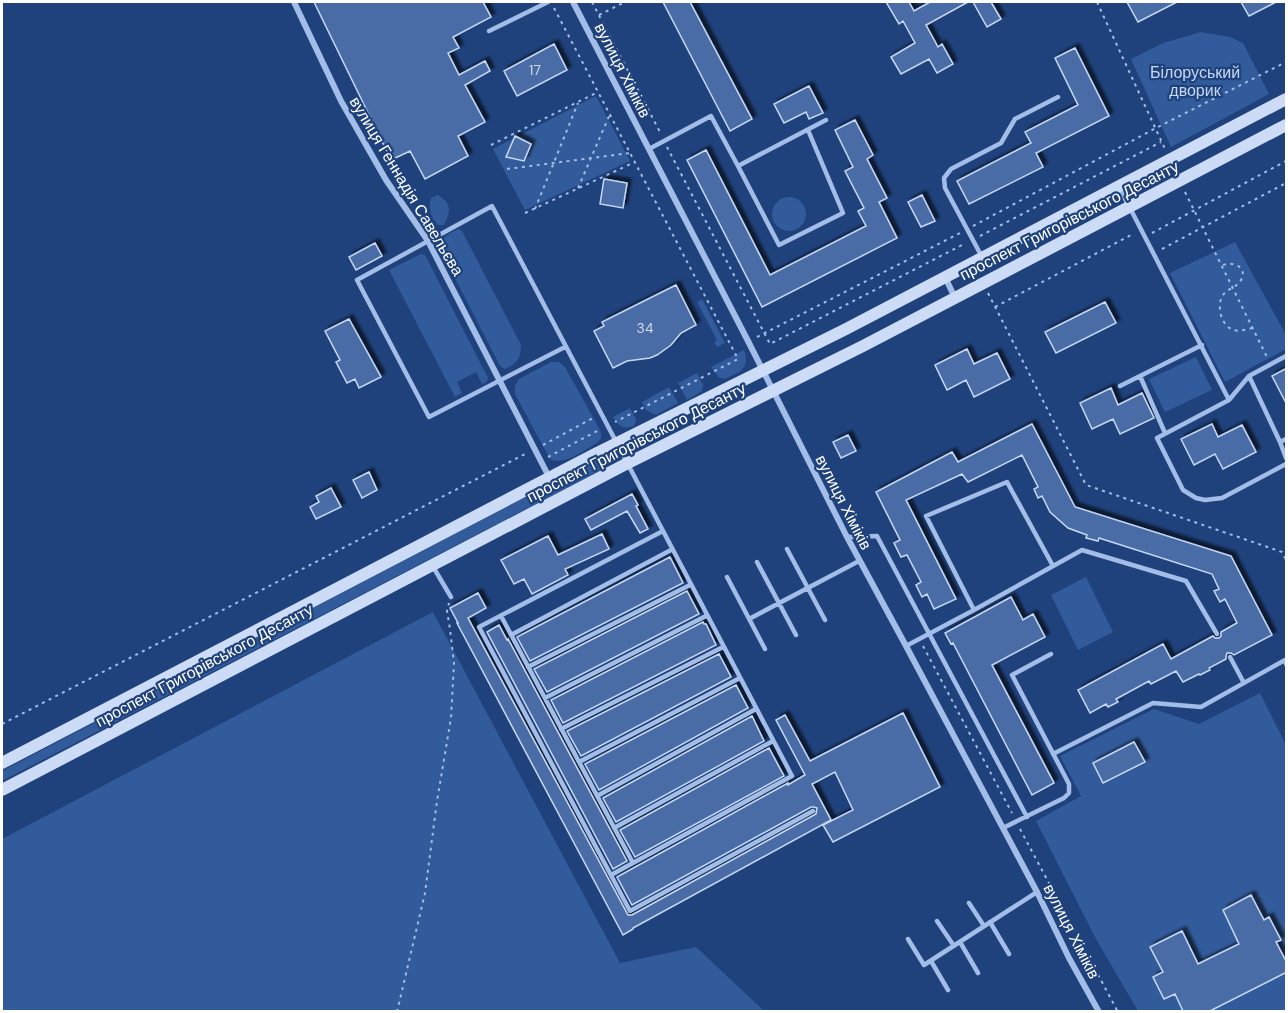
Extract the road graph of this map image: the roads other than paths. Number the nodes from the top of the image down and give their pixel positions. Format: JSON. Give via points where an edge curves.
{"nodes":[{"id":1,"x":294,"y":2,"type":"edge"},
{"id":2,"x":550,"y":2,"type":"edge"},
{"id":3,"x":575,"y":2,"type":"edge"},
{"id":4,"x":489,"y":31,"type":"dead end"},
{"id":5,"x":1058,"y":97,"type":"dead end"},
{"id":6,"x":1287,"y":99,"type":"edge"},
{"id":7,"x":826,"y":120,"type":"dead end"},
{"id":8,"x":1287,"y":125,"type":"edge"},
{"id":9,"x":808,"y":130,"type":"junction"},
{"id":10,"x":649,"y":149,"type":"junction"},
{"id":11,"x":738,"y":166,"type":"junction"},
{"id":12,"x":1120,"y":187,"type":"junction"},
{"id":13,"x":1130,"y":207,"type":"junction"},
{"id":14,"x":428,"y":241,"type":"junction"},
{"id":15,"x":982,"y":257,"type":"junction"},
{"id":16,"x":945,"y":278,"type":"junction"},
{"id":17,"x":955,"y":298,"type":"junction"},
{"id":18,"x":1202,"y":345,"type":"junction"},
{"id":19,"x":565,"y":347,"type":"junction"},
{"id":20,"x":1287,"y":356,"type":"edge"},
{"id":21,"x":762,"y":371,"type":"junction"},
{"id":22,"x":1140,"y":376,"type":"junction"},
{"id":23,"x":1249,"y":376,"type":"junction"},
{"id":24,"x":499,"y":381,"type":"junction"},
{"id":25,"x":1120,"y":386,"type":"dead end"},
{"id":26,"x":772,"y":391,"type":"junction"},
{"id":27,"x":1229,"y":400,"type":"junction"},
{"id":28,"x":1165,"y":433,"type":"junction"},
{"id":29,"x":1287,"y":439,"type":"edge"},
{"id":30,"x":1280,"y":442,"type":"junction"},
{"id":31,"x":616,"y":444,"type":"junction"},
{"id":32,"x":1287,"y":458,"type":"edge"},
{"id":33,"x":626,"y":464,"type":"junction"},
{"id":34,"x":1287,"y":464,"type":"edge"},
{"id":35,"x":549,"y":478,"type":"junction"},
{"id":36,"x":661,"y":532,"type":"junction"},
{"id":37,"x":846,"y":537,"type":"junction"},
{"id":38,"x":787,"y":549,"type":"dead end"},
{"id":39,"x":671,"y":550,"type":"junction"},
{"id":40,"x":859,"y":561,"type":"junction"},
{"id":41,"x":757,"y":562,"type":"dead end"},
{"id":42,"x":432,"y":566,"type":"junction"},
{"id":43,"x":1053,"y":566,"type":"junction"},
{"id":44,"x":727,"y":577,"type":"dead end"},
{"id":45,"x":690,"y":585,"type":"junction"},
{"id":46,"x":808,"y":588,"type":"junction"},
{"id":47,"x":451,"y":597,"type":"road end"},
{"id":48,"x":779,"y":603,"type":"junction"},
{"id":49,"x":974,"y":610,"type":"junction"},
{"id":50,"x":501,"y":616,"type":"junction"},
{"id":51,"x":706,"y":616,"type":"junction"},
{"id":52,"x":749,"y":619,"type":"junction"},
{"id":53,"x":825,"y":620,"type":"dead end"},
{"id":54,"x":1217,"y":633,"type":"dead end"},
{"id":55,"x":511,"y":634,"type":"junction"},
{"id":56,"x":929,"y":634,"type":"junction"},
{"id":57,"x":796,"y":635,"type":"dead end"},
{"id":58,"x":906,"y":646,"type":"junction"},
{"id":59,"x":723,"y":647,"type":"junction"},
{"id":60,"x":765,"y":649,"type":"dead end"},
{"id":61,"x":1051,"y":654,"type":"dead end"},
{"id":62,"x":1230,"y":657,"type":"dead end"},
{"id":63,"x":1286,"y":661,"type":"edge"},
{"id":64,"x":528,"y":667,"type":"junction"},
{"id":65,"x":740,"y":678,"type":"junction"},
{"id":66,"x":1244,"y":683,"type":"junction"},
{"id":67,"x":545,"y":698,"type":"junction"},
{"id":68,"x":756,"y":709,"type":"junction"},
{"id":69,"x":561,"y":729,"type":"junction"},
{"id":70,"x":773,"y":741,"type":"junction"},
{"id":71,"x":1053,"y":754,"type":"junction"},
{"id":72,"x":579,"y":762,"type":"junction"},
{"id":73,"x":2,"y":763,"type":"edge"},
{"id":74,"x":2,"y":790,"type":"edge"},
{"id":75,"x":597,"y":796,"type":"junction"},
{"id":76,"x":813,"y":811,"type":"dead end"},
{"id":77,"x":1027,"y":817,"type":"junction"},
{"id":78,"x":614,"y":828,"type":"junction"},
{"id":79,"x":1003,"y":828,"type":"junction"},
{"id":80,"x":633,"y":863,"type":"junction"},
{"id":81,"x":611,"y":875,"type":"junction"},
{"id":82,"x":1037,"y":892,"type":"junction"},
{"id":83,"x":969,"y":903,"type":"dead end"},
{"id":84,"x":937,"y":921,"type":"dead end"},
{"id":85,"x":990,"y":922,"type":"junction"},
{"id":86,"x":984,"y":926,"type":"junction"},
{"id":87,"x":908,"y":939,"type":"dead end"},
{"id":88,"x":960,"y":942,"type":"junction"},
{"id":89,"x":954,"y":946,"type":"junction"},
{"id":90,"x":1009,"y":954,"type":"dead end"},
{"id":91,"x":932,"y":961,"type":"junction"},
{"id":92,"x":978,"y":973,"type":"dead end"},
{"id":93,"x":948,"y":990,"type":"dead end"},
{"id":94,"x":1100,"y":1011,"type":"edge"}],
"edges":[{"from":1,"to":14,"type":"street","name":"вулиця Геннадія Савельєва","via":[[368,151]]},
{"from":2,"to":4,"type":"lane"},
{"from":3,"to":10,"type":"street","name":"вулиця Хіміків"},
{"from":5,"to":15,"type":"lane","via":[[1015,119],[1001,143],[951,169],[944,178],[945,188]]},
{"from":6,"to":12,"type":"street","name":"проспект Григорівського Десанту"},
{"from":7,"to":9,"type":"lane"},
{"from":8,"to":13,"type":"street","name":"проспект Григорівського Десанту"},
{"from":9,"to":11,"type":"lane"},
{"from":9,"to":11,"type":"lane","via":[[843,213],[779,245]]},
{"from":10,"to":11,"type":"lane","via":[[711,116]]},
{"from":10,"to":21,"type":"street","name":"вулиця Хіміків"},
{"from":12,"to":13,"type":"street"},
{"from":12,"to":15,"type":"street","name":"проспект Григорівського Десанту"},
{"from":13,"to":17,"type":"street","name":"проспект Григорівського Десанту"},
{"from":13,"to":18,"type":"lane"},
{"from":14,"to":19,"type":"lane","via":[[492,206]]},
{"from":14,"to":24,"type":"street","name":"вулиця Геннадія Савельєва"},
{"from":14,"to":24,"type":"lane","via":[[357,280],[429,417]]},
{"from":15,"to":16,"type":"street","name":"проспект Григорівського Десанту"},
{"from":16,"to":17,"type":"street"},
{"from":16,"to":21,"type":"street","name":"проспект Григорівського Десанту"},
{"from":17,"to":26,"type":"street","name":"проспект Григорівського Десанту"},
{"from":18,"to":22,"type":"lane"},
{"from":18,"to":27,"type":"lane"},
{"from":19,"to":24,"type":"lane"},
{"from":19,"to":31,"type":"lane"},
{"from":20,"to":23,"type":"lane"},
{"from":21,"to":26,"type":"street","name":"вулиця Хіміків"},
{"from":21,"to":31,"type":"street","name":"проспект Григорівського Десанту"},
{"from":22,"to":25,"type":"lane"},
{"from":22,"to":28,"type":"lane"},
{"from":23,"to":27,"type":"lane"},
{"from":23,"to":30,"type":"lane"},
{"from":24,"to":35,"type":"street","name":"вулиця Геннадія Савельєва"},
{"from":26,"to":33,"type":"street","name":"проспект Григорівського Десанту"},
{"from":26,"to":37,"type":"street","name":"вулиця Хіміків"},
{"from":27,"to":28,"type":"lane"},
{"from":28,"to":34,"type":"lane","via":[[1157,438],[1167,459],[1183,490],[1196,498],[1222,498]]},
{"from":29,"to":30,"type":"lane"},
{"from":30,"to":32,"type":"lane"},
{"from":31,"to":33,"type":"lane"},
{"from":31,"to":35,"type":"street","name":"проспект Григорівського Десанту"},
{"from":33,"to":36,"type":"lane"},
{"from":33,"to":42,"type":"street","name":"проспект Григорівського Десанту"},
{"from":35,"to":73,"type":"street","name":"проспект Григорівського Десанту"},
{"from":36,"to":39,"type":"lane"},
{"from":36,"to":50,"type":"lane"},
{"from":37,"to":40,"type":"street","name":"вулиця Хіміків"},
{"from":37,"to":56,"type":"lane","via":[[877,536]]},
{"from":38,"to":46,"type":"lane"},
{"from":39,"to":45,"type":"lane"},
{"from":39,"to":55,"type":"lane"},
{"from":40,"to":46,"type":"lane"},
{"from":40,"to":58,"type":"street","name":"вулиця Хіміків"},
{"from":41,"to":48,"type":"lane"},
{"from":42,"to":47,"type":"lane"},
{"from":42,"to":74,"type":"street","name":"проспект Григорівського Десанту"},
{"from":43,"to":49,"type":"lane"},
{"from":43,"to":49,"type":"lane","via":[[1007,482],[926,516]]},
{"from":43,"to":54,"type":"lane","via":[[1082,550],[1186,581]]},
{"from":44,"to":52,"type":"lane"},
{"from":45,"to":51,"type":"lane"},
{"from":45,"to":64,"type":"lane"},
{"from":46,"to":48,"type":"lane"},
{"from":46,"to":53,"type":"lane"},
{"from":48,"to":52,"type":"lane"},
{"from":48,"to":57,"type":"lane"},
{"from":49,"to":56,"type":"lane"},
{"from":50,"to":55,"type":"lane"},
{"from":50,"to":81,"type":"lane","via":[[479,627]]},
{"from":51,"to":59,"type":"lane"},
{"from":51,"to":67,"type":"lane"},
{"from":52,"to":60,"type":"lane"},
{"from":55,"to":64,"type":"lane"},
{"from":56,"to":58,"type":"lane"},
{"from":56,"to":77,"type":"lane"},
{"from":58,"to":79,"type":"street","name":"вулиця Хіміків"},
{"from":59,"to":65,"type":"lane"},
{"from":59,"to":69,"type":"lane"},
{"from":61,"to":71,"type":"lane","via":[[1012,675]]},
{"from":62,"to":66,"type":"lane"},
{"from":63,"to":66,"type":"lane"},
{"from":64,"to":67,"type":"lane"},
{"from":65,"to":68,"type":"lane"},
{"from":65,"to":72,"type":"lane"},
{"from":66,"to":71,"type":"lane","via":[[1201,707],[1153,704]]},
{"from":67,"to":69,"type":"lane"},
{"from":68,"to":70,"type":"lane"},
{"from":68,"to":75,"type":"lane"},
{"from":69,"to":72,"type":"lane"},
{"from":70,"to":78,"type":"lane"},
{"from":70,"to":80,"type":"lane","via":[[792,776]]},
{"from":71,"to":77,"type":"lane","via":[[1069,784],[1069,793]]},
{"from":72,"to":75,"type":"lane"},
{"from":75,"to":78,"type":"lane"},
{"from":76,"to":81,"type":"lane","via":[[630,911]]},
{"from":77,"to":79,"type":"lane"},
{"from":78,"to":80,"type":"lane"},
{"from":79,"to":82,"type":"street","name":"вулиця Хіміків"},
{"from":80,"to":81,"type":"lane"},
{"from":82,"to":85,"type":"lane"},
{"from":82,"to":94,"type":"street","name":"вулиця Хіміків"},
{"from":83,"to":86,"type":"lane"},
{"from":84,"to":89,"type":"lane"},
{"from":85,"to":86,"type":"lane"},
{"from":85,"to":90,"type":"lane"},
{"from":86,"to":88,"type":"lane"},
{"from":87,"to":91,"type":"lane","via":[[924,965]]},
{"from":88,"to":89,"type":"lane"},
{"from":88,"to":92,"type":"lane"},
{"from":89,"to":91,"type":"lane"},
{"from":91,"to":93,"type":"lane"}]}
